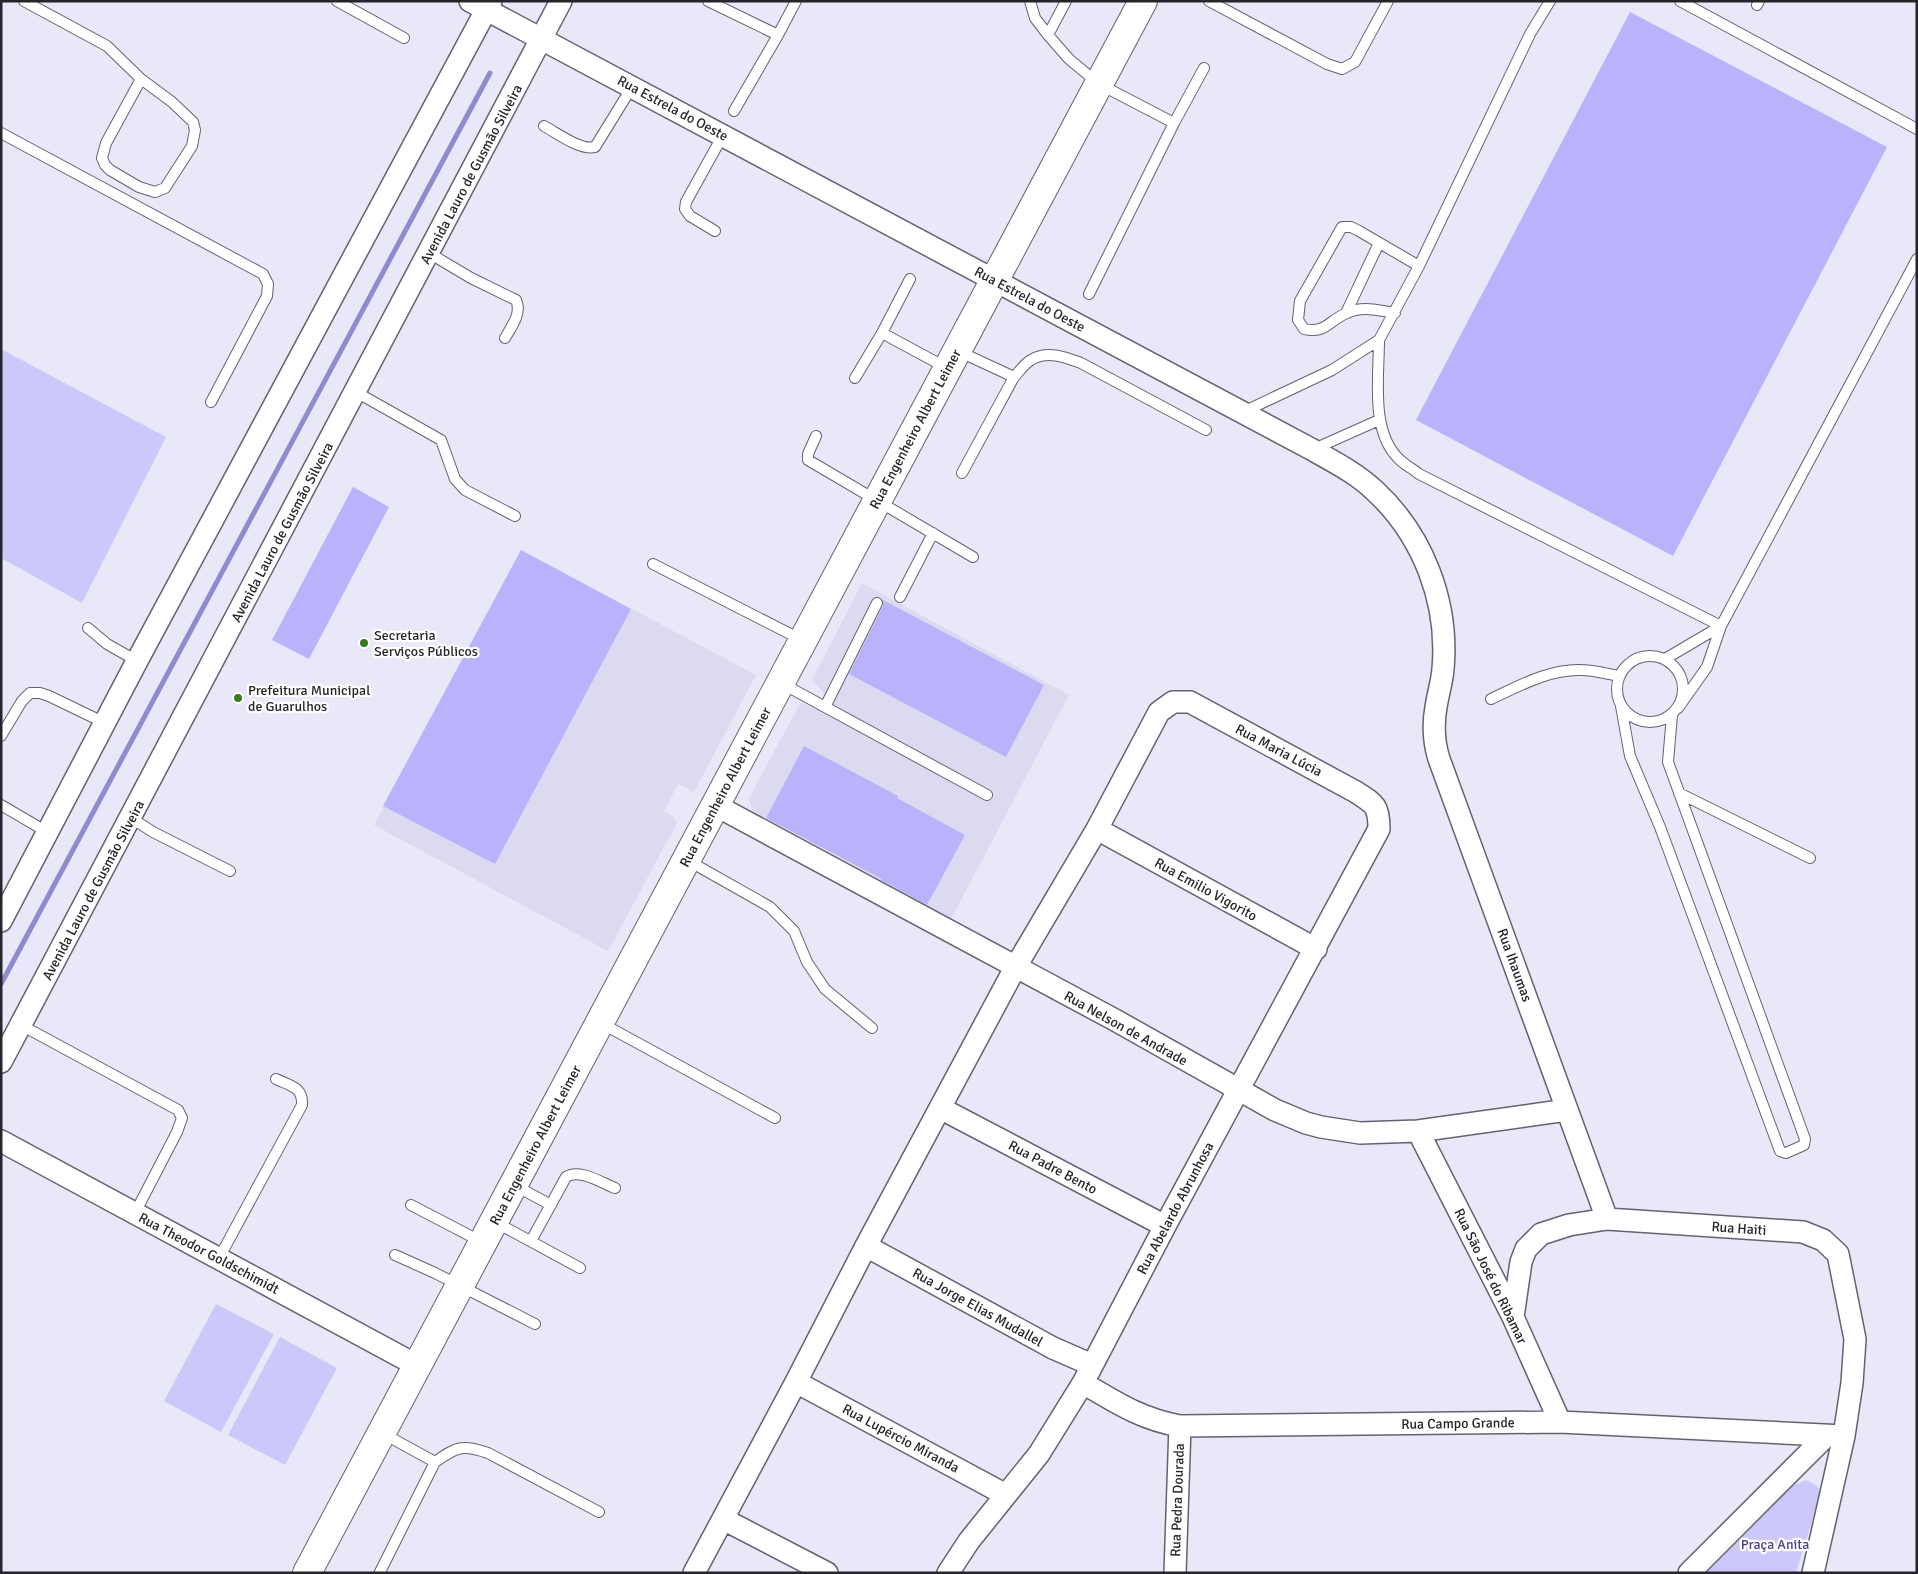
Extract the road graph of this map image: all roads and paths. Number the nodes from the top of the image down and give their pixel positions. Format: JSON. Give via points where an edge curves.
{"nodes":[{"id":1,"x":24,"y":1,"type":"edge"},
{"id":2,"x":337,"y":1,"type":"edge"},
{"id":3,"x":561,"y":1,"type":"edge"},
{"id":4,"x":708,"y":1,"type":"edge"},
{"id":5,"x":796,"y":1,"type":"edge"},
{"id":6,"x":1030,"y":1,"type":"edge"},
{"id":7,"x":1066,"y":1,"type":"edge"},
{"id":8,"x":1143,"y":1,"type":"edge"},
{"id":9,"x":1209,"y":1,"type":"edge"},
{"id":10,"x":1388,"y":1,"type":"edge"},
{"id":11,"x":1550,"y":1,"type":"edge"},
{"id":12,"x":1680,"y":1,"type":"edge"},
{"id":13,"x":483,"y":4,"type":"edge"},
{"id":14,"x":778,"y":35,"type":"junction"},
{"id":15,"x":1048,"y":35,"type":"junction"},
{"id":16,"x":404,"y":38,"type":"dead end"},
{"id":17,"x":542,"y":38,"type":"junction"},
{"id":18,"x":1204,"y":68,"type":"dead end"},
{"id":19,"x":141,"y":79,"type":"junction"},
{"id":20,"x":1099,"y":84,"type":"junction"},
{"id":21,"x":632,"y":87,"type":"junction"},
{"id":22,"x":734,"y":111,"type":"dead end"},
{"id":23,"x":1174,"y":123,"type":"junction"},
{"id":24,"x":544,"y":126,"type":"dead end"},
{"id":25,"x":1917,"y":129,"type":"edge"},
{"id":26,"x":1,"y":133,"type":"edge"},
{"id":27,"x":723,"y":135,"type":"junction"},
{"id":28,"x":715,"y":231,"type":"dead end"},
{"id":29,"x":1379,"y":242,"type":"junction"},
{"id":30,"x":429,"y":253,"type":"junction"},
{"id":31,"x":1917,"y":259,"type":"edge"},
{"id":32,"x":1419,"y":266,"type":"junction"},
{"id":33,"x":910,"y":279,"type":"dead end"},
{"id":34,"x":995,"y":280,"type":"junction"},
{"id":35,"x":1089,"y":294,"type":"dead end"},
{"id":36,"x":1395,"y":312,"type":"junction"},
{"id":37,"x":1346,"y":313,"type":"junction"},
{"id":38,"x":882,"y":333,"type":"junction"},
{"id":39,"x":505,"y":338,"type":"dead end"},
{"id":40,"x":1380,"y":340,"type":"junction"},
{"id":41,"x":952,"y":360,"type":"junction"},
{"id":42,"x":1014,"y":377,"type":"junction"},
{"id":43,"x":855,"y":378,"type":"dead end"},
{"id":44,"x":356,"y":392,"type":"junction"},
{"id":45,"x":211,"y":402,"type":"dead end"},
{"id":46,"x":1243,"y":412,"type":"junction"},
{"id":47,"x":1379,"y":420,"type":"junction"},
{"id":48,"x":1206,"y":430,"type":"dead end"},
{"id":49,"x":816,"y":436,"type":"dead end"},
{"id":50,"x":1313,"y":450,"type":"junction"},
{"id":51,"x":962,"y":473,"type":"dead end"},
{"id":52,"x":877,"y":500,"type":"junction"},
{"id":53,"x":515,"y":516,"type":"dead end"},
{"id":54,"x":933,"y":533,"type":"junction"},
{"id":55,"x":973,"y":556,"type":"dead end"},
{"id":56,"x":653,"y":564,"type":"dead end"},
{"id":57,"x":900,"y":597,"type":"dead end"},
{"id":58,"x":877,"y":603,"type":"dead end"},
{"id":59,"x":1721,"y":626,"type":"junction"},
{"id":60,"x":88,"y":628,"type":"dead end"},
{"id":61,"x":803,"y":640,"type":"junction"},
{"id":62,"x":1665,"y":660,"type":"junction"},
{"id":63,"x":137,"y":662,"type":"junction"},
{"id":64,"x":1620,"y":676,"type":"junction"},
{"id":65,"x":780,"y":683,"type":"junction"},
{"id":66,"x":1492,"y":699,"type":"dead end"},
{"id":67,"x":1621,"y":706,"type":"junction"},
{"id":68,"x":825,"y":707,"type":"junction"},
{"id":69,"x":1435,"y":709,"type":"joint"},
{"id":70,"x":1675,"y":712,"type":"junction"},
{"id":71,"x":105,"y":723,"type":"junction"},
{"id":72,"x":1,"y":736,"type":"edge"},
{"id":73,"x":1679,"y":793,"type":"junction"},
{"id":74,"x":988,"y":795,"type":"dead end"},
{"id":75,"x":1,"y":805,"type":"edge"},
{"id":76,"x":715,"y":805,"type":"junction"},
{"id":77,"x":131,"y":818,"type":"junction"},
{"id":78,"x":1097,"y":829,"type":"junction"},
{"id":79,"x":1379,"y":829,"type":"joint"},
{"id":80,"x":48,"y":832,"type":"junction"},
{"id":81,"x":1810,"y":858,"type":"dead end"},
{"id":82,"x":687,"y":859,"type":"junction"},
{"id":83,"x":230,"y":871,"type":"dead end"},
{"id":84,"x":1,"y":921,"type":"edge"},
{"id":85,"x":1316,"y":949,"type":"junction"},
{"id":86,"x":1015,"y":968,"type":"junction"},
{"id":87,"x":600,"y":1023,"type":"junction"},
{"id":88,"x":21,"y":1025,"type":"junction"},
{"id":89,"x":872,"y":1028,"type":"dead end"},
{"id":90,"x":1,"y":1062,"type":"edge"},
{"id":91,"x":276,"y":1079,"type":"dead end"},
{"id":92,"x":1239,"y":1090,"type":"junction"},
{"id":93,"x":940,"y":1108,"type":"junction"},
{"id":94,"x":1567,"y":1110,"type":"junction"},
{"id":95,"x":775,"y":1118,"type":"dead end"},
{"id":96,"x":1418,"y":1131,"type":"junction"},
{"id":97,"x":1,"y":1140,"type":"edge"},
{"id":98,"x":514,"y":1185,"type":"junction"},
{"id":99,"x":615,"y":1188,"type":"dead end"},
{"id":100,"x":411,"y":1205,"type":"dead end"},
{"id":101,"x":551,"y":1205,"type":"junction"},
{"id":102,"x":135,"y":1213,"type":"junction"},
{"id":103,"x":1607,"y":1219,"type":"junction"},
{"id":104,"x":1165,"y":1226,"type":"junction"},
{"id":105,"x":489,"y":1232,"type":"junction"},
{"id":106,"x":531,"y":1241,"type":"junction"},
{"id":107,"x":866,"y":1246,"type":"junction"},
{"id":108,"x":395,"y":1255,"type":"dead end"},
{"id":109,"x":219,"y":1258,"type":"junction"},
{"id":110,"x":580,"y":1268,"type":"dead end"},
{"id":111,"x":460,"y":1286,"type":"junction"},
{"id":112,"x":1513,"y":1316,"type":"junction"},
{"id":113,"x":535,"y":1324,"type":"dead end"},
{"id":114,"x":418,"y":1366,"type":"junction"},
{"id":115,"x":1087,"y":1374,"type":"junction"},
{"id":116,"x":796,"y":1382,"type":"junction"},
{"id":117,"x":1560,"y":1422,"type":"junction"},
{"id":118,"x":1180,"y":1426,"type":"junction"},
{"id":119,"x":382,"y":1433,"type":"junction"},
{"id":120,"x":1835,"y":1436,"type":"junction"},
{"id":121,"x":435,"y":1462,"type":"junction"},
{"id":122,"x":1006,"y":1495,"type":"junction"},
{"id":123,"x":600,"y":1512,"type":"dead end"},
{"id":124,"x":723,"y":1520,"type":"junction"},
{"id":125,"x":312,"y":1571,"type":"edge"},
{"id":126,"x":380,"y":1572,"type":"edge"},
{"id":127,"x":694,"y":1573,"type":"edge"},
{"id":128,"x":827,"y":1573,"type":"edge"},
{"id":129,"x":948,"y":1573,"type":"edge"},
{"id":130,"x":1175,"y":1573,"type":"edge"},
{"id":131,"x":1689,"y":1573,"type":"edge"},
{"id":132,"x":1813,"y":1573,"type":"edge"}],
"edges":[{"from":1,"to":19,"type":"lane","via":[[107,46]]},
{"from":2,"to":16,"type":"lane"},
{"from":3,"to":17,"type":"street","name":"Avenida Lauro de Gusmão Silveira"},
{"from":4,"to":14,"type":"lane"},
{"from":5,"to":14,"type":"lane"},
{"from":6,"to":15,"type":"lane","via":[[1035,18]]},
{"from":7,"to":15,"type":"lane"},
{"from":8,"to":20,"type":"street","name":"Rua Engenheiro Albert Leimer"},
{"from":9,"to":10,"type":"lane","via":[[1342,69],[1355,62]]},
{"from":11,"to":32,"type":"lane","via":[[1530,34]]},
{"from":12,"to":25,"type":"lane"},
{"from":13,"to":17,"type":"street","name":"Rua Estrela do Oeste"},
{"from":13,"to":63,"type":"street"},
{"from":14,"to":22,"type":"lane"},
{"from":15,"to":20,"type":"lane","via":[[1069,59]]},
{"from":17,"to":21,"type":"street","name":"Rua Estrela do Oeste"},
{"from":17,"to":30,"type":"street","name":"Avenida Lauro de Gusmão Silveira"},
{"from":18,"to":23,"type":"lane"},
{"from":19,"to":19,"type":"lane","via":[[187,115],[195,130],[192,146],[165,188],[155,192],[139,187],[110,170],[102,158],[106,143]]},
{"from":20,"to":23,"type":"lane"},
{"from":20,"to":34,"type":"street","name":"Rua Engenheiro Albert Leimer"},
{"from":21,"to":24,"type":"lane","via":[[595,147],[582,146]]},
{"from":21,"to":27,"type":"street","name":"Rua Estrela do Oeste"},
{"from":23,"to":35,"type":"lane"},
{"from":26,"to":45,"type":"lane","via":[[263,274],[268,284],[268,296]]},
{"from":27,"to":28,"type":"lane","via":[[685,209],[690,216]]},
{"from":27,"to":34,"type":"street","name":"Rua Estrela do Oeste"},
{"from":29,"to":32,"type":"lane"},
{"from":29,"to":37,"type":"lane"},
{"from":29,"to":37,"type":"lane","via":[[1351,228],[1342,228],[1300,301],[1298,320],[1304,329],[1317,331]]},
{"from":30,"to":39,"type":"lane","via":[[470,278],[516,300],[518,315]]},
{"from":30,"to":44,"type":"street","name":"Avenida Lauro de Gusmão Silveira"},
{"from":31,"to":59,"type":"lane"},
{"from":32,"to":36,"type":"lane"},
{"from":33,"to":38,"type":"lane"},
{"from":34,"to":41,"type":"street","name":"Rua Engenheiro Albert Leimer"},
{"from":34,"to":46,"type":"street","name":"Rua Estrela do Oeste"},
{"from":36,"to":37,"type":"lane","via":[[1362,309]]},
{"from":36,"to":40,"type":"lane"},
{"from":38,"to":41,"type":"lane"},
{"from":38,"to":43,"type":"lane"},
{"from":40,"to":46,"type":"lane","via":[[1332,370]]},
{"from":40,"to":47,"type":"lane"},
{"from":41,"to":42,"type":"lane"},
{"from":41,"to":52,"type":"street","name":"Rua Engenheiro Albert Leimer"},
{"from":42,"to":48,"type":"lane","via":[[1031,360],[1049,355],[1064,357]]},
{"from":42,"to":51,"type":"lane"},
{"from":44,"to":53,"type":"lane","via":[[441,440],[455,479],[465,490]]},
{"from":44,"to":77,"type":"street","name":"Avenida Lauro de Gusmão Silveira"},
{"from":46,"to":50,"type":"street","name":"Rua Estrela do Oeste"},
{"from":47,"to":50,"type":"lane"},
{"from":47,"to":59,"type":"lane","via":[[1389,446],[1400,460],[1419,474]]},
{"from":49,"to":52,"type":"lane","via":[[808,460]]},
{"from":50,"to":69,"type":"street","name":"Rua Estrela do Oeste","via":[[1348,469],[1380,496],[1415,541],[1429,568],[1443,631],[1443,670]]},
{"from":52,"to":54,"type":"lane"},
{"from":52,"to":61,"type":"street","name":"Rua Engenheiro Albert Leimer"},
{"from":54,"to":55,"type":"lane"},
{"from":54,"to":57,"type":"lane"},
{"from":56,"to":61,"type":"lane"},
{"from":58,"to":68,"type":"lane"},
{"from":59,"to":62,"type":"lane"},
{"from":59,"to":70,"type":"lane","via":[[1707,667]]},
{"from":60,"to":63,"type":"lane"},
{"from":61,"to":65,"type":"street","name":"Rua Engenheiro Albert Leimer"},
{"from":62,"to":64,"type":"lane","via":[[1652,656],[1639,658]]},
{"from":62,"to":70,"type":"lane","via":[[1679,672],[1684,690]]},
{"from":63,"to":71,"type":"street"},
{"from":64,"to":66,"type":"lane","via":[[1567,671],[1536,678]]},
{"from":64,"to":67,"type":"lane","via":[[1617,691]]},
{"from":65,"to":68,"type":"lane"},
{"from":65,"to":76,"type":"street","name":"Rua Engenheiro Albert Leimer"},
{"from":67,"to":70,"type":"lane","via":[[1635,719],[1654,723]]},
{"from":67,"to":73,"type":"lane","via":[[1630,756],[1660,826],[1780,1151],[1786,1153],[1804,1145],[1805,1139]]},
{"from":68,"to":74,"type":"lane"},
{"from":69,"to":94,"type":"street","name":"Rua Ihaumas","via":[[1439,760]]},
{"from":70,"to":73,"type":"lane","via":[[1668,762]]},
{"from":71,"to":72,"type":"lane","via":[[40,692],[30,693]]},
{"from":71,"to":80,"type":"street"},
{"from":73,"to":81,"type":"lane"},
{"from":75,"to":80,"type":"lane"},
{"from":76,"to":82,"type":"street","name":"Rua Engenheiro Albert Leimer"},
{"from":76,"to":86,"type":"street","name":"Rua Nelson de Andrade"},
{"from":77,"to":83,"type":"lane"},
{"from":77,"to":88,"type":"street","name":"Avenida Lauro de Gusmão Silveira"},
{"from":78,"to":79,"type":"street","name":"Rua Maria Lúcia","via":[[1159,712],[1173,702],[1190,702],[1372,802],[1379,814]]},
{"from":78,"to":85,"type":"street","name":"Rua Emilio Vigorito"},
{"from":78,"to":86,"type":"street"},
{"from":79,"to":85,"type":"street","name":"Rua Abelardo Abrunhosa"},
{"from":80,"to":84,"type":"street"},
{"from":82,"to":87,"type":"street","name":"Rua Engenheiro Albert Leimer"},
{"from":82,"to":89,"type":"lane","via":[[770,907],[794,931],[807,962],[826,989]]},
{"from":85,"to":92,"type":"street","name":"Rua Abelardo Abrunhosa"},
{"from":86,"to":92,"type":"street","name":"Rua Nelson de Andrade"},
{"from":86,"to":93,"type":"street"},
{"from":87,"to":95,"type":"lane"},
{"from":87,"to":98,"type":"street","name":"Rua Engenheiro Albert Leimer"},
{"from":88,"to":90,"type":"street","name":"Avenida Lauro de Gusmão Silveira"},
{"from":88,"to":102,"type":"lane","via":[[178,1110],[182,1118],[177,1132]]},
{"from":91,"to":109,"type":"lane","via":[[299,1091],[302,1105]]},
{"from":92,"to":96,"type":"street","name":"Rua Nelson de Andrade","via":[[1291,1117],[1321,1128],[1360,1133]]},
{"from":92,"to":104,"type":"street","name":"Rua Abelardo Abrunhosa"},
{"from":93,"to":104,"type":"street","name":"Rua Padre Bento"},
{"from":93,"to":107,"type":"street"},
{"from":94,"to":96,"type":"street","name":"Rua Nelson de Andrade"},
{"from":94,"to":103,"type":"street","name":"Rua Ihaumas"},
{"from":96,"to":112,"type":"street","name":"Rua São José do Ribamar"},
{"from":97,"to":102,"type":"street","name":"Rua Theodor Goldschimidt"},
{"from":98,"to":101,"type":"lane"},
{"from":98,"to":105,"type":"street","name":"Rua Engenheiro Albert Leimer"},
{"from":99,"to":101,"type":"lane","via":[[572,1174],[566,1178]]},
{"from":100,"to":105,"type":"lane"},
{"from":101,"to":106,"type":"lane"},
{"from":102,"to":109,"type":"street","name":"Rua Theodor Goldschimidt"},
{"from":103,"to":112,"type":"street","name":"Rua Haiti","via":[[1569,1225],[1541,1234],[1531,1242],[1521,1262]]},
{"from":103,"to":120,"type":"street","name":"Rua Haiti","via":[[1803,1232],[1823,1240],[1838,1254],[1855,1339],[1852,1383]]},
{"from":104,"to":115,"type":"street","name":"Rua Abelardo Abrunhosa"},
{"from":105,"to":106,"type":"lane"},
{"from":105,"to":111,"type":"street","name":"Rua Engenheiro Albert Leimer"},
{"from":106,"to":110,"type":"lane"},
{"from":107,"to":115,"type":"street","name":"Rua Jorge Elias Mudallel","via":[[1053,1348]]},
{"from":107,"to":116,"type":"street"},
{"from":108,"to":111,"type":"lane"},
{"from":109,"to":114,"type":"street","name":"Rua Theodor Goldschimidt"},
{"from":111,"to":113,"type":"lane"},
{"from":111,"to":114,"type":"street","name":"Rua Engenheiro Albert Leimer"},
{"from":112,"to":117,"type":"street","name":"Rua São José do Ribamar"},
{"from":114,"to":119,"type":"street","name":"Rua Engenheiro Albert Leimer"},
{"from":115,"to":118,"type":"street","name":"Rua Campo Grande","via":[[1133,1412]]},
{"from":115,"to":122,"type":"street","name":"Rua Abelardo Abrunhosa","via":[[1039,1454]]},
{"from":116,"to":122,"type":"street","name":"Rua Lupércio Miranda"},
{"from":116,"to":124,"type":"street"},
{"from":117,"to":118,"type":"street","name":"Rua Campo Grande"},
{"from":117,"to":120,"type":"street","name":"Rua Campo Grande"},
{"from":118,"to":130,"type":"street","name":"Rua Pedra Dourada"},
{"from":119,"to":121,"type":"lane"},
{"from":119,"to":125,"type":"street","name":"Rua Engenheiro Albert Leimer"},
{"from":120,"to":131,"type":"street"},
{"from":120,"to":132,"type":"street","name":"Rua Haiti"},
{"from":121,"to":123,"type":"lane","via":[[450,1451],[469,1446]]},
{"from":121,"to":126,"type":"lane"},
{"from":122,"to":129,"type":"street","name":"Rua Abelardo Abrunhosa"},
{"from":124,"to":127,"type":"street"},
{"from":124,"to":128,"type":"street"}]}
